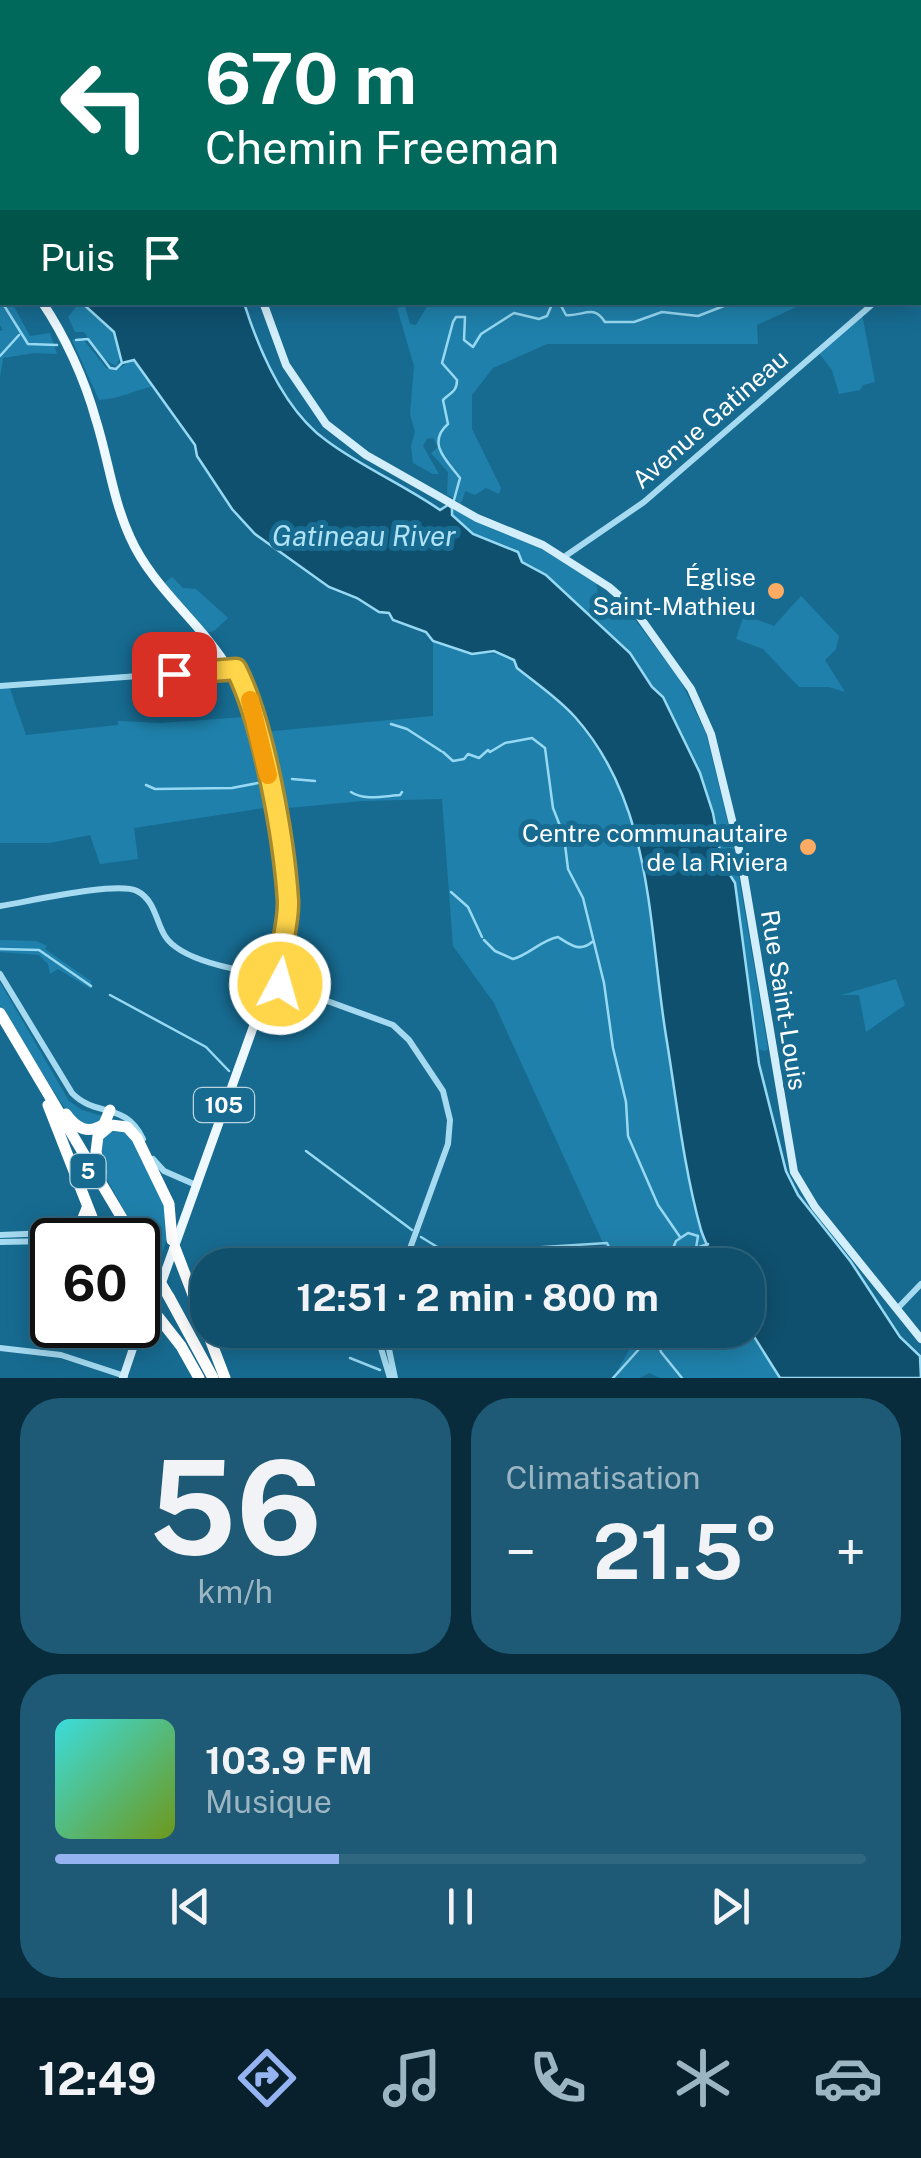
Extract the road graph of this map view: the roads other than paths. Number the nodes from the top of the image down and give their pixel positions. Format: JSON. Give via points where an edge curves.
{"nodes":[{"id":1,"x":44,"y":305,"type":"edge"},
{"id":2,"x":264,"y":305,"type":"edge"},
{"id":3,"x":873,"y":305,"type":"edge"},
{"id":4,"x":564,"y":557,"type":"junction"},
{"id":5,"x":232,"y":669,"type":"junction"},
{"id":6,"x":0,"y":686,"type":"edge"},
{"id":7,"x":0,"y":906,"type":"edge"},
{"id":8,"x":0,"y":974,"type":"edge"},
{"id":9,"x":279,"y":977,"type":"junction"},
{"id":10,"x":262,"y":979,"type":"junction"},
{"id":11,"x":274,"y":991,"type":"junction"},
{"id":12,"x":318,"y":998,"type":"junction"},
{"id":13,"x":0,"y":1013,"type":"edge"},
{"id":14,"x":0,"y":1023,"type":"edge"},
{"id":15,"x":254,"y":1025,"type":"junction"},
{"id":16,"x":36,"y":1073,"type":"junction"},
{"id":17,"x":46,"y":1101,"type":"junction"},
{"id":18,"x":110,"y":1110,"type":"junction"},
{"id":19,"x":196,"y":1185,"type":"junction"},
{"id":20,"x":114,"y":1204,"type":"junction"},
{"id":21,"x":88,"y":1208,"type":"junction"},
{"id":22,"x":83,"y":1218,"type":"edge"},
{"id":23,"x":92,"y":1218,"type":"edge"},
{"id":24,"x":119,"y":1218,"type":"edge"},
{"id":25,"x":121,"y":1218,"type":"edge"},
{"id":26,"x":30,"y":1237,"type":"edge"},
{"id":27,"x":0,"y":1238,"type":"edge"},
{"id":28,"x":30,"y":1239,"type":"edge"},
{"id":29,"x":174,"y":1244,"type":"junction"},
{"id":30,"x":410,"y":1248,"type":"edge"},
{"id":31,"x":160,"y":1279,"type":"edge"},
{"id":32,"x":160,"y":1279,"type":"edge"},
{"id":33,"x":921,"y":1284,"type":"edge"},
{"id":34,"x":160,"y":1288,"type":"edge"},
{"id":35,"x":900,"y":1311,"type":"junction"},
{"id":36,"x":160,"y":1318,"type":"edge"},
{"id":37,"x":163,"y":1323,"type":"junction"},
{"id":38,"x":160,"y":1324,"type":"edge"},
{"id":39,"x":921,"y":1339,"type":"edge"},
{"id":40,"x":0,"y":1348,"type":"edge"},
{"id":41,"x":135,"y":1348,"type":"edge"},
{"id":42,"x":136,"y":1348,"type":"edge"},
{"id":43,"x":385,"y":1348,"type":"edge"},
{"id":44,"x":131,"y":1358,"type":"junction"},
{"id":45,"x":124,"y":1377,"type":"edge"},
{"id":46,"x":206,"y":1378,"type":"edge"},
{"id":47,"x":225,"y":1378,"type":"edge"},
{"id":48,"x":392,"y":1378,"type":"edge"}],
"edges":[{"from":1,"to":5,"type":"main road","number":"105","via":[[92,405],[132,541],[152,576]]},
{"from":2,"to":4,"type":"main road","name":"Rue Saint-Louis","via":[[286,365],[326,424],[446,500]]},
{"from":3,"to":4,"type":"street","name":"Avenue Gatineau","via":[[644,502]]},
{"from":4,"to":35,"type":"main road","name":"Rue Saint-Louis","via":[[634,609],[704,715],[742,863],[794,1172]]},
{"from":5,"to":6,"type":"street"},
{"from":5,"to":9,"type":"main road","number":"105","via":[[259,732],[287,894]]},
{"from":5,"to":10,"type":"main road","number":"105","via":[[261,762],[283,902],[280,944]]},
{"from":7,"to":10,"type":"street","via":[[135,890],[174,946]]},
{"from":8,"to":18,"type":"street","via":[[72,1093]]},
{"from":9,"to":10,"type":"main road"},
{"from":9,"to":11,"type":"main road","number":"105"},
{"from":9,"to":12,"type":"street"},
{"from":10,"to":11,"type":"main road","via":[[267,992]]},
{"from":10,"to":15,"type":"main road","number":"105"},
{"from":11,"to":12,"type":"street"},
{"from":11,"to":15,"type":"main road","number":"105"},
{"from":12,"to":30,"type":"street","via":[[396,1028],[447,1101],[448,1144]]},
{"from":13,"to":16,"type":"highway","number":"5"},
{"from":14,"to":17,"type":"highway","number":"5"},
{"from":15,"to":19,"type":"main road","number":"105"},
{"from":16,"to":18,"type":"highway","via":[[81,1128],[99,1127]]},
{"from":16,"to":20,"type":"highway","number":"5"},
{"from":17,"to":21,"type":"highway"},
{"from":17,"to":24,"type":"highway","number":"5"},
{"from":18,"to":19,"type":"street","via":[[133,1122],[159,1168]]},
{"from":19,"to":29,"type":"main road","number":"105"},
{"from":20,"to":25,"type":"highway","number":"5"},
{"from":20,"to":29,"type":"highway","via":[[95,1147],[101,1132],[116,1124],[135,1135],[168,1200]]},
{"from":21,"to":22,"type":"highway"},
{"from":21,"to":23,"type":"highway"},
{"from":26,"to":27,"type":"street"},
{"from":27,"to":28,"type":"street"},
{"from":29,"to":31,"type":"main road","number":"105"},
{"from":29,"to":32,"type":"main road","number":"105"},
{"from":29,"to":47,"type":"highway"},
{"from":33,"to":35,"type":"street"},
{"from":34,"to":46,"type":"highway","number":"5","bridge":true},
{"from":35,"to":39,"type":"main road","name":"Rue Saint-Louis"},
{"from":36,"to":37,"type":"highway"},
{"from":37,"to":38,"type":"highway"},
{"from":37,"to":46,"type":"highway"},
{"from":40,"to":45,"type":"street","via":[[61,1355]]},
{"from":41,"to":44,"type":"main road"},
{"from":42,"to":44,"type":"main road"},
{"from":43,"to":48,"type":"street"},
{"from":44,"to":45,"type":"main road"}]}
